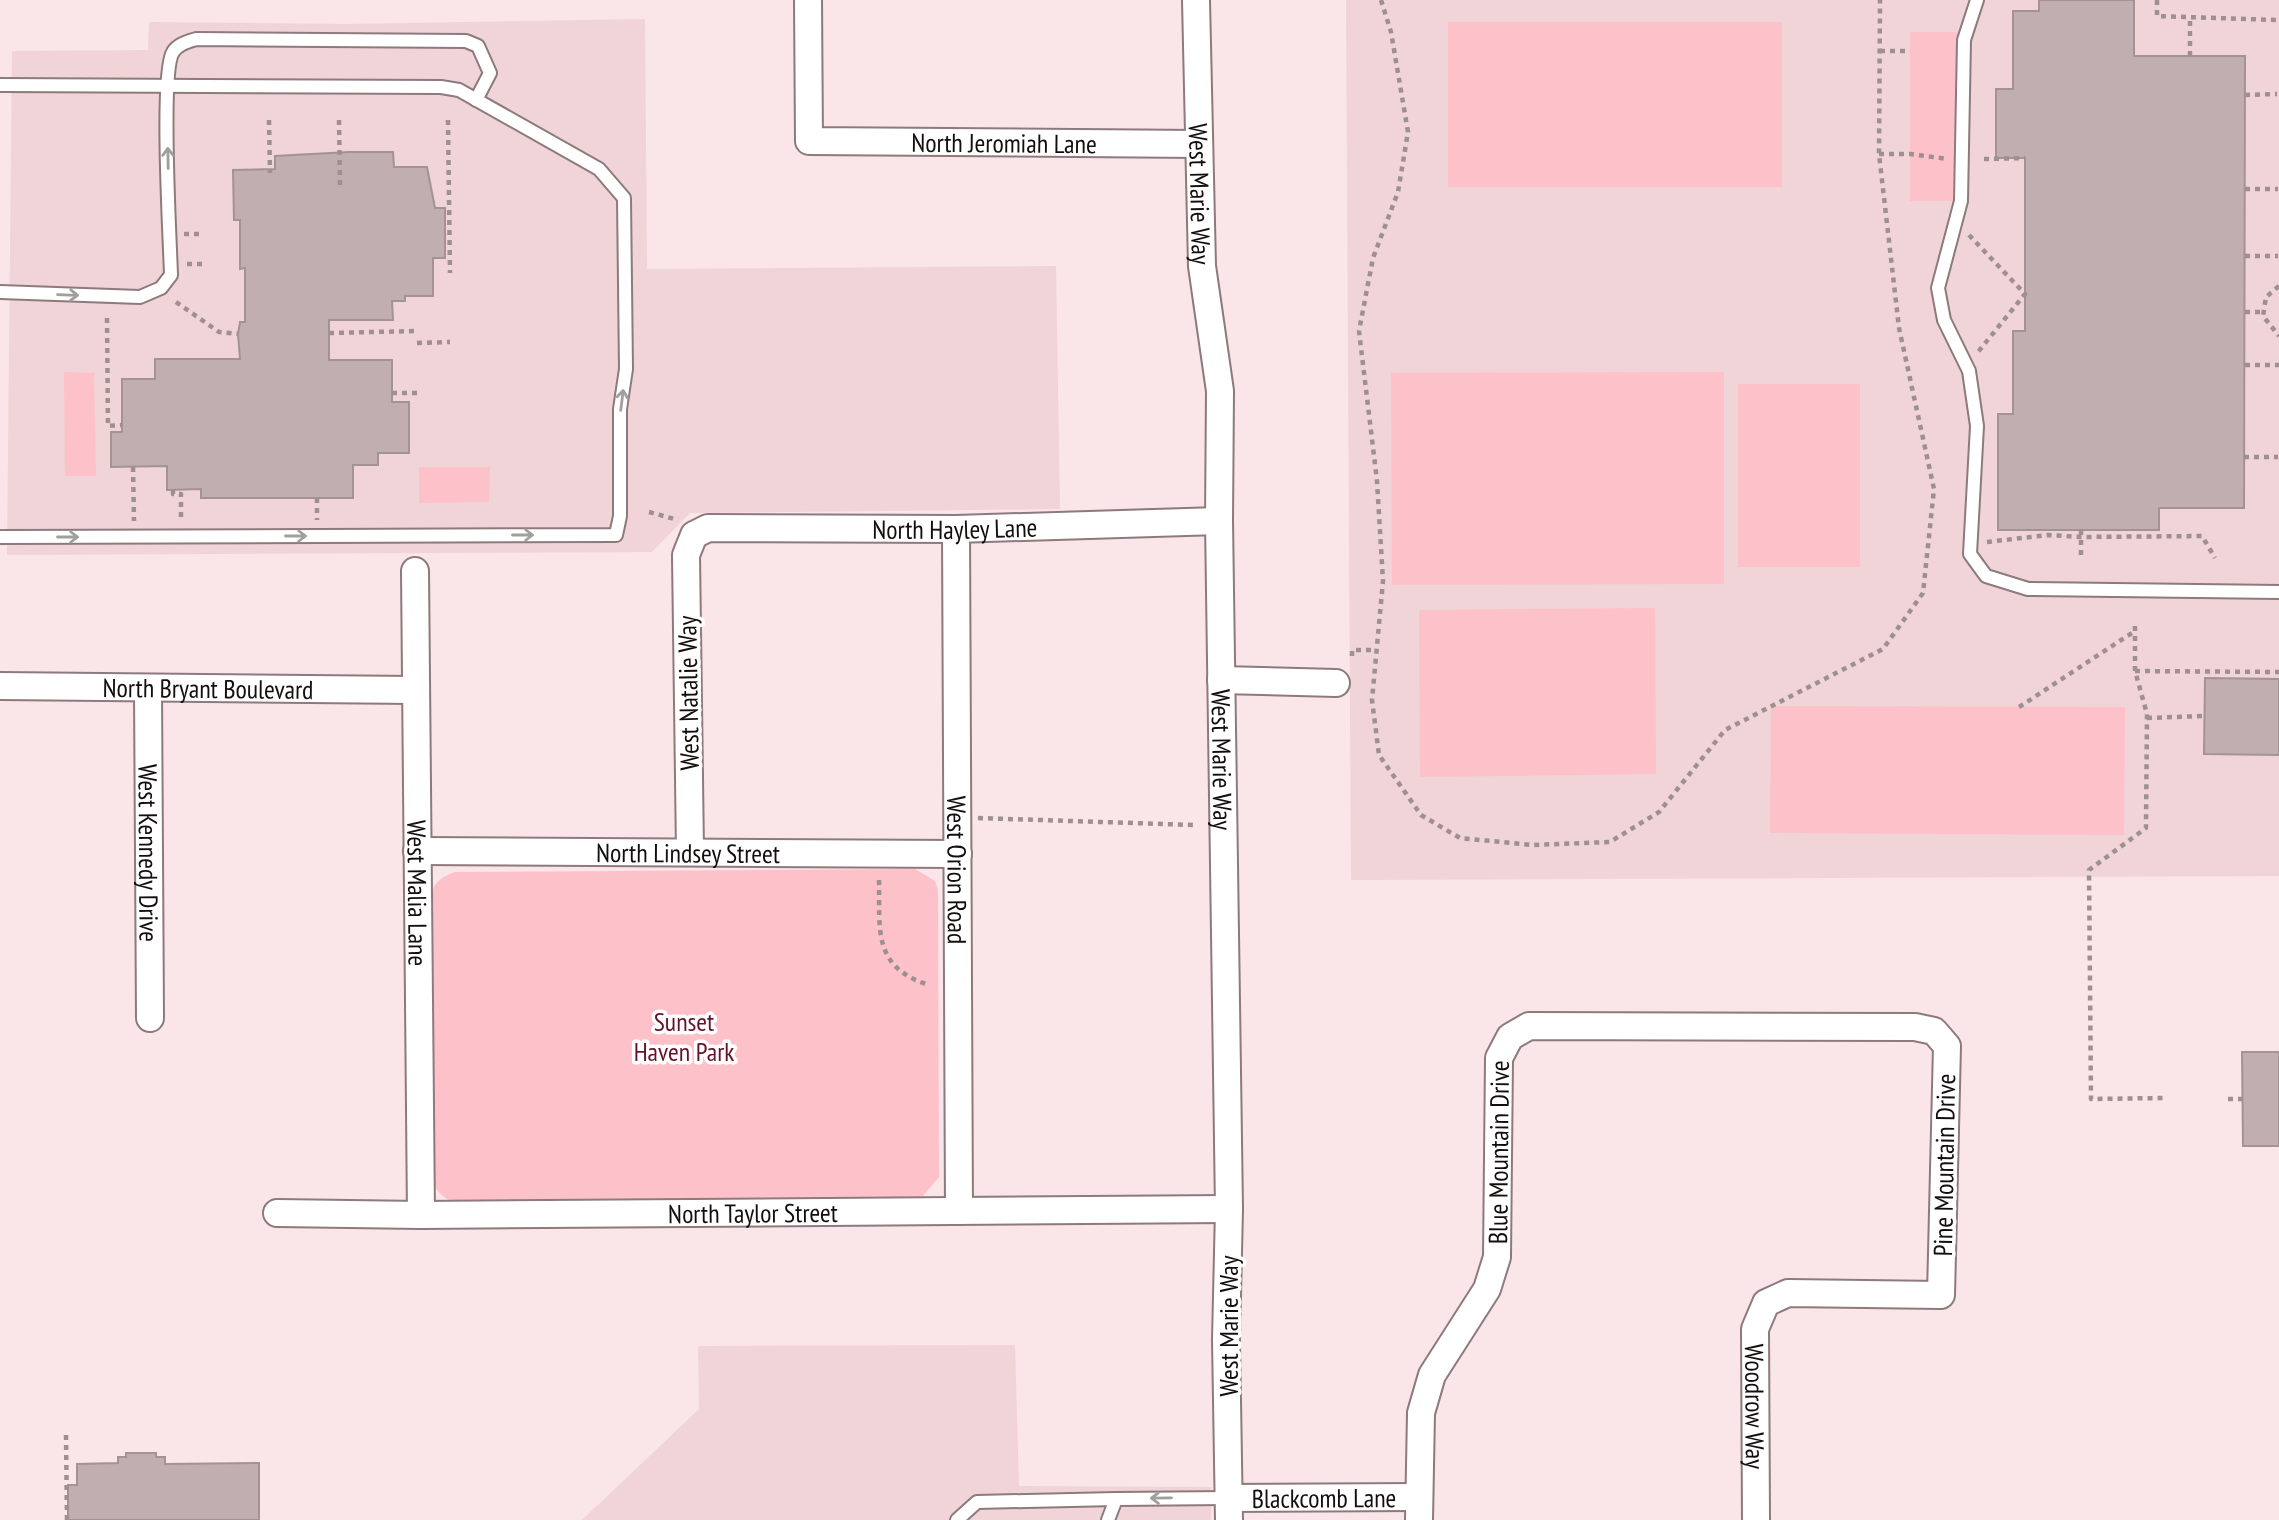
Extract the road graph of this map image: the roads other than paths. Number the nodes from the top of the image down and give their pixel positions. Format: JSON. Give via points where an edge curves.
{"nodes":[{"id":1,"x":808,"y":0,"type":"edge"},
{"id":2,"x":1196,"y":0,"type":"edge"},
{"id":3,"x":1978,"y":0,"type":"edge"},
{"id":4,"x":0,"y":85,"type":"edge"},
{"id":5,"x":166,"y":85,"type":"junction"},
{"id":6,"x":477,"y":100,"type":"junction"},
{"id":7,"x":1199,"y":145,"type":"junction"},
{"id":8,"x":0,"y":292,"type":"edge"},
{"id":9,"x":1219,"y":522,"type":"junction"},
{"id":10,"x":690,"y":528,"type":"joint"},
{"id":11,"x":956,"y":529,"type":"junction"},
{"id":12,"x":0,"y":537,"type":"edge"},
{"id":13,"x":415,"y":571,"type":"dead end"},
{"id":14,"x":2279,"y":592,"type":"edge"},
{"id":15,"x":1221,"y":680,"type":"junction"},
{"id":16,"x":1336,"y":683,"type":"dead end"},
{"id":17,"x":0,"y":686,"type":"edge"},
{"id":18,"x":148,"y":689,"type":"junction"},
{"id":19,"x":415,"y":690,"type":"junction"},
{"id":20,"x":417,"y":850,"type":"junction"},
{"id":21,"x":690,"y":852,"type":"junction"},
{"id":22,"x":958,"y":854,"type":"junction"},
{"id":23,"x":150,"y":1018,"type":"dead end"},
{"id":24,"x":1940,"y":1036,"type":"joint"},
{"id":25,"x":1229,"y":1209,"type":"junction"},
{"id":26,"x":959,"y":1211,"type":"junction"},
{"id":27,"x":277,"y":1213,"type":"dead end"},
{"id":28,"x":421,"y":1215,"type":"junction"},
{"id":29,"x":1941,"y":1295,"type":"joint"},
{"id":30,"x":1116,"y":1499,"type":"junction"},
{"id":31,"x":1419,"y":1508,"type":"edge"},
{"id":32,"x":1229,"y":1509,"type":"edge"},
{"id":33,"x":957,"y":1520,"type":"edge"},
{"id":34,"x":1108,"y":1520,"type":"edge"},
{"id":35,"x":1756,"y":1520,"type":"edge"}],
"edges":[{"from":1,"to":7,"type":"street","name":"North Jeromiah Lane","via":[[808,141]]},
{"from":2,"to":7,"type":"street","name":"West Marie Way"},
{"from":3,"to":14,"type":"lane","via":[[1964,40],[1961,201],[1938,288],[1944,320],[1966,366],[1978,426],[1970,554],[1986,576],[2028,589]]},
{"from":4,"to":5,"type":"lane"},
{"from":5,"to":6,"type":"lane","via":[[442,87],[459,89]]},
{"from":5,"to":6,"type":"lane","via":[[172,53],[196,39],[466,41],[478,46],[490,73]]},
{"from":8,"to":5,"type":"lane","one_way":true,"via":[[140,297],[161,288],[171,275]]},
{"from":12,"to":6,"type":"lane","one_way":true,"via":[[616,535],[620,409],[626,369],[624,198],[599,169]]},
{"from":7,"to":9,"type":"street","name":"West Marie Way","via":[[1202,266],[1220,391]]},
{"from":9,"to":11,"type":"street","name":"North Hayley Lane"},
{"from":9,"to":15,"type":"street","name":"West Marie Way"},
{"from":10,"to":11,"type":"street","name":"North Hayley Lane"},
{"from":10,"to":21,"type":"street","name":"West Natalie Way","via":[[686,555]]},
{"from":11,"to":22,"type":"street","name":"West Orion Road"},
{"from":13,"to":19,"type":"street","name":"West Malia Lane"},
{"from":15,"to":16,"type":"street"},
{"from":15,"to":25,"type":"street","name":"West Marie Way"},
{"from":17,"to":18,"type":"street","name":"North Bryant Boulevard"},
{"from":18,"to":19,"type":"street","name":"North Bryant Boulevard"},
{"from":18,"to":23,"type":"street","name":"West Kennedy Drive"},
{"from":19,"to":20,"type":"street","name":"West Malia Lane"},
{"from":20,"to":21,"type":"street","name":"North Lindsey Street"},
{"from":20,"to":28,"type":"street","name":"West Malia Lane"},
{"from":21,"to":22,"type":"street","name":"North Lindsey Street"},
{"from":22,"to":26,"type":"street","name":"West Orion Road"},
{"from":24,"to":29,"type":"street","name":"Pine Mountain Drive","via":[[1947,1046]]},
{"from":24,"to":31,"type":"street","name":"Blue Mountain Drive","via":[[1915,1027],[1529,1026],[1510,1037],[1499,1058],[1497,1256],[1487,1289],[1432,1375],[1421,1413]]},
{"from":25,"to":26,"type":"street","name":"North Taylor Street"},
{"from":25,"to":32,"type":"street","name":"West Marie Way"},
{"from":26,"to":28,"type":"street","name":"North Taylor Street"},
{"from":27,"to":28,"type":"street","name":"North Taylor Street"},
{"from":29,"to":35,"type":"street","name":"Woodrow Way","via":[[1788,1293],[1766,1303],[1755,1329]]},
{"from":32,"to":30,"type":"lane","one_way":true},
{"from":30,"to":33,"type":"lane","via":[[977,1502]]},
{"from":30,"to":34,"type":"lane"},
{"from":31,"to":32,"type":"street","name":"Blackcomb Lane"}]}
